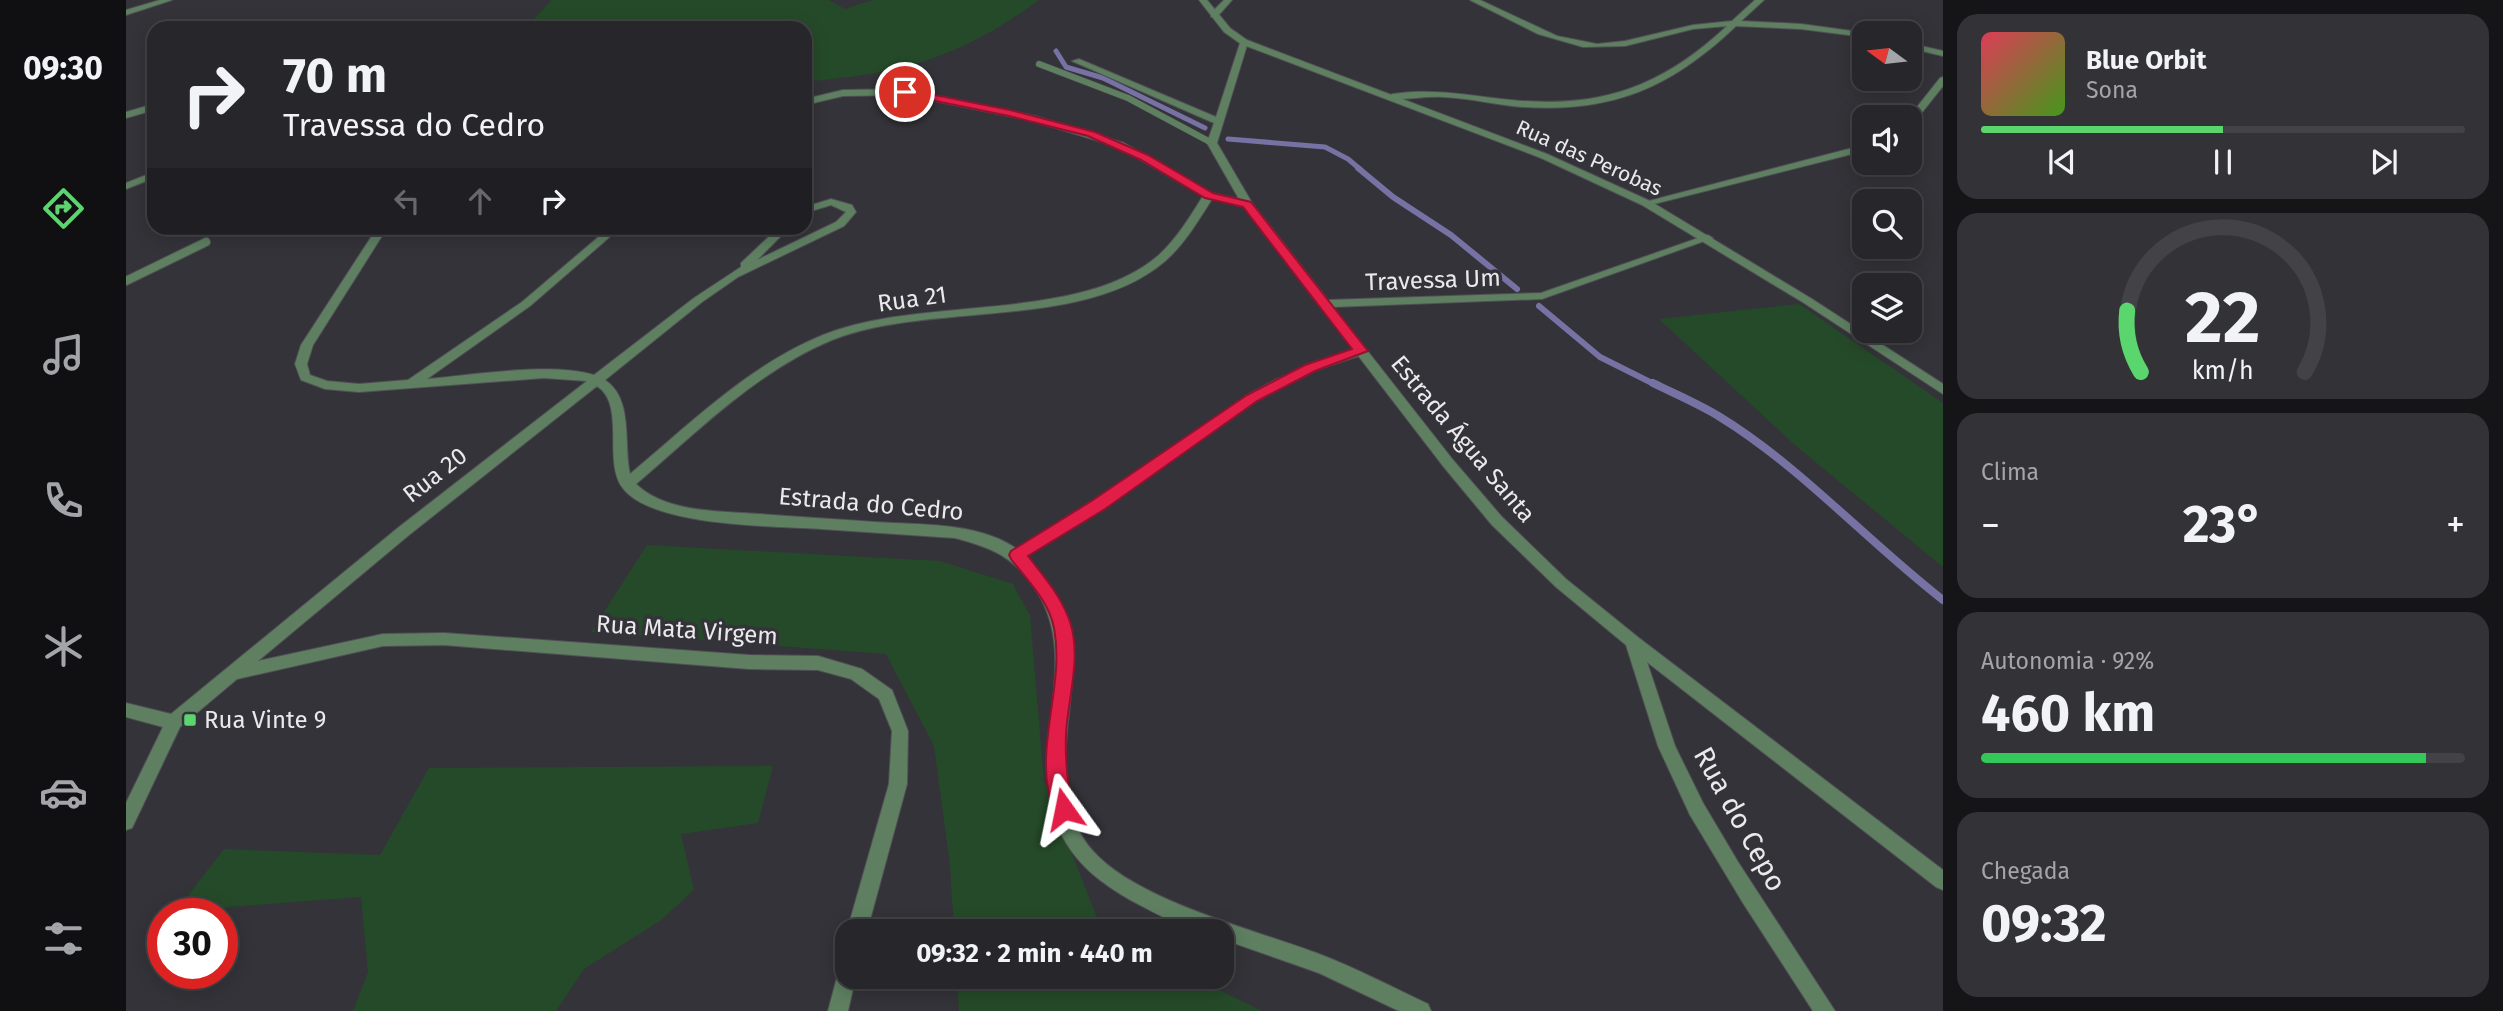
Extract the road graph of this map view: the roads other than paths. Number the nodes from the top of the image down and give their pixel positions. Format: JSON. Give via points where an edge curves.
{"nodes":[{"id":1,"x":168,"y":0,"type":"edge"},
{"id":2,"x":1203,"y":0,"type":"edge"},
{"id":3,"x":1228,"y":0,"type":"edge"},
{"id":4,"x":1760,"y":0,"type":"edge"},
{"id":5,"x":1480,"y":1,"type":"edge"},
{"id":6,"x":126,"y":13,"type":"edge"},
{"id":7,"x":1214,"y":15,"type":"junction"},
{"id":8,"x":1732,"y":24,"type":"junction"},
{"id":9,"x":1852,"y":33,"type":"edge"},
{"id":10,"x":1244,"y":42,"type":"junction"},
{"id":11,"x":1922,"y":48,"type":"edge"},
{"id":12,"x":1943,"y":54,"type":"edge"},
{"id":13,"x":1076,"y":61,"type":"dead end"},
{"id":14,"x":1039,"y":64,"type":"dead end"},
{"id":15,"x":1943,"y":80,"type":"edge"},
{"id":16,"x":1394,"y":97,"type":"junction"},
{"id":17,"x":812,"y":100,"type":"edge"},
{"id":18,"x":1922,"y":107,"type":"edge"},
{"id":19,"x":147,"y":109,"type":"edge"},
{"id":20,"x":126,"y":115,"type":"edge"},
{"id":21,"x":1219,"y":122,"type":"junction"},
{"id":22,"x":1213,"y":143,"type":"junction"},
{"id":23,"x":1852,"y":151,"type":"edge"},
{"id":24,"x":147,"y":178,"type":"edge"},
{"id":25,"x":126,"y":187,"type":"edge"},
{"id":26,"x":1209,"y":195,"type":"junction"},
{"id":27,"x":1646,"y":203,"type":"junction"},
{"id":28,"x":1247,"y":204,"type":"junction"},
{"id":29,"x":812,"y":208,"type":"edge"},
{"id":30,"x":378,"y":235,"type":"edge"},
{"id":31,"x":607,"y":235,"type":"edge"},
{"id":32,"x":777,"y":235,"type":"edge"},
{"id":33,"x":1708,"y":238,"type":"junction"},
{"id":34,"x":206,"y":242,"type":"dead end"},
{"id":35,"x":734,"y":275,"type":"junction"},
{"id":36,"x":126,"y":281,"type":"edge"},
{"id":37,"x":1325,"y":304,"type":"junction"},
{"id":38,"x":1361,"y":351,"type":"junction"},
{"id":39,"x":597,"y":378,"type":"junction"},
{"id":40,"x":409,"y":386,"type":"junction"},
{"id":41,"x":1943,"y":390,"type":"edge"},
{"id":42,"x":627,"y":484,"type":"junction"},
{"id":43,"x":1017,"y":555,"type":"junction"},
{"id":44,"x":1633,"y":642,"type":"junction"},
{"id":45,"x":235,"y":673,"type":"junction"},
{"id":46,"x":126,"y":709,"type":"edge"},
{"id":47,"x":174,"y":722,"type":"junction"},
{"id":48,"x":126,"y":822,"type":"edge"},
{"id":49,"x":1943,"y":881,"type":"edge"},
{"id":50,"x":860,"y":919,"type":"edge"},
{"id":51,"x":843,"y":989,"type":"edge"},
{"id":52,"x":838,"y":1011,"type":"edge"},
{"id":53,"x":1421,"y":1011,"type":"edge"},
{"id":54,"x":1825,"y":1011,"type":"edge"}],
"edges":[{"from":1,"to":6,"type":"street"},
{"from":2,"to":7,"type":"street","name":"Rua das Perobas"},
{"from":3,"to":7,"type":"street"},
{"from":4,"to":8,"type":"street"},
{"from":5,"to":8,"type":"street","via":[[1542,33],[1594,46],[1624,45],[1691,28]]},
{"from":7,"to":10,"type":"street","name":"Rua das Perobas"},
{"from":8,"to":9,"type":"street"},
{"from":8,"to":16,"type":"street","via":[[1667,77],[1600,100],[1525,104],[1438,92]]},
{"from":10,"to":16,"type":"street","name":"Rua das Perobas"},
{"from":10,"to":21,"type":"street"},
{"from":11,"to":12,"type":"street"},
{"from":13,"to":21,"type":"street"},
{"from":14,"to":22,"type":"lane","via":[[1142,102]]},
{"from":15,"to":18,"type":"street"},
{"from":16,"to":27,"type":"street","name":"Rua das Perobas","via":[[1544,156]]},
{"from":17,"to":26,"type":"street","via":[[876,90],[936,96],[1010,113],[1121,145]]},
{"from":19,"to":20,"type":"street"},
{"from":21,"to":22,"type":"street"},
{"from":22,"to":28,"type":"street","name":"Estrada Água Santa"},
{"from":23,"to":27,"type":"street"},
{"from":24,"to":25,"type":"street"},
{"from":26,"to":28,"type":"street"},
{"from":26,"to":42,"type":"street","name":"Rua 21","via":[[1177,244],[1153,266],[1119,285],[1066,300],[877,324],[827,338],[785,359]]},
{"from":27,"to":33,"type":"street","name":"Rua das Perobas"},
{"from":28,"to":37,"type":"street","name":"Estrada Água Santa"},
{"from":29,"to":35,"type":"street","name":"Rua 20","via":[[831,202],[851,212],[839,224]]},
{"from":30,"to":40,"type":"street","via":[[307,345],[301,364],[305,377],[325,385]]},
{"from":31,"to":40,"type":"street","via":[[526,304]]},
{"from":32,"to":35,"type":"street","name":"Rua 20"},
{"from":33,"to":37,"type":"street","name":"Travessa Um","via":[[1542,296]]},
{"from":33,"to":41,"type":"street","name":"Rua das Perobas"},
{"from":34,"to":36,"type":"lane"},
{"from":35,"to":39,"type":"street","name":"Rua 20"},
{"from":37,"to":38,"type":"street","name":"Estrada Água Santa"},
{"from":38,"to":43,"type":"lane","via":[[1310,368],[1252,398],[1099,505]]},
{"from":38,"to":44,"type":"street","name":"Estrada Água Santa","via":[[1497,521],[1561,583]]},
{"from":39,"to":40,"type":"street","via":[[544,374]]},
{"from":39,"to":42,"type":"street","via":[[609,387],[616,402],[620,460]]},
{"from":39,"to":45,"type":"street","name":"Rua 20"},
{"from":42,"to":43,"type":"street","name":"Estrada do Cedro","via":[[644,498],[697,513],[955,533],[990,541]]},
{"from":43,"to":53,"type":"street","name":"Estrada do Cedro","via":[[1052,600],[1063,627],[1065,664],[1056,783],[1071,835],[1096,869],[1137,896],[1321,965]]},
{"from":44,"to":49,"type":"street","name":"Estrada Água Santa"},
{"from":44,"to":54,"type":"street","name":"Rua do Cepo","via":[[1680,778],[1731,868]]},
{"from":45,"to":47,"type":"street","name":"Rua 20"},
{"from":45,"to":50,"type":"street","name":"Rua Mata Virgem","via":[[383,640],[444,639],[818,663],[856,674],[886,695],[900,731],[898,784]]},
{"from":46,"to":47,"type":"street"},
{"from":47,"to":48,"type":"street"},
{"from":51,"to":52,"type":"street"}]}
